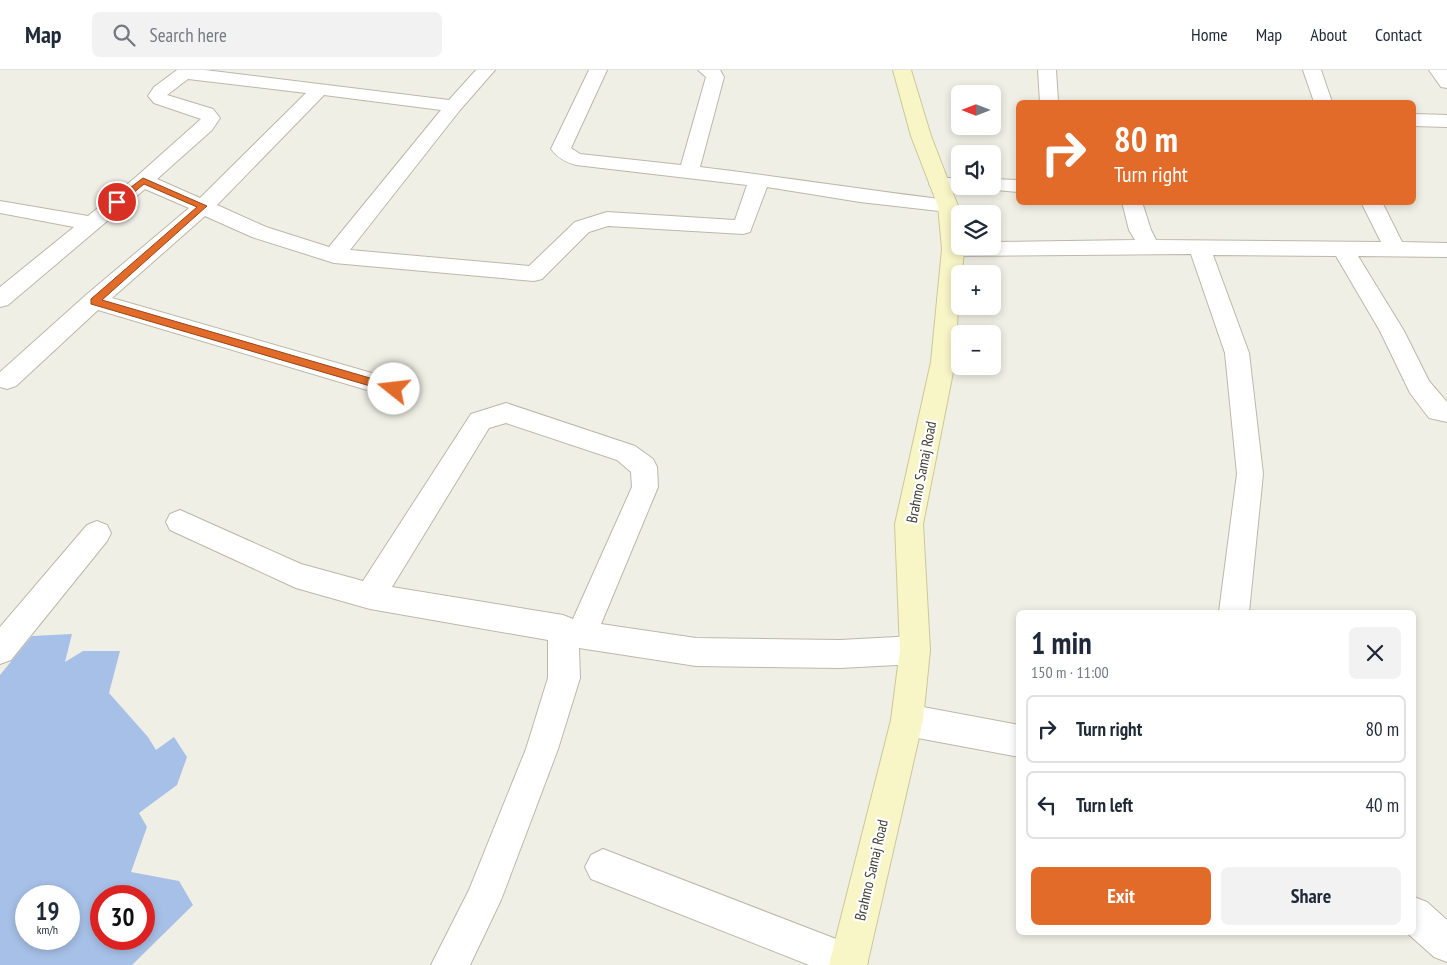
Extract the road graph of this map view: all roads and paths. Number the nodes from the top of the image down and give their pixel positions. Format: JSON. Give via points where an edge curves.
{"nodes":[{"id":1,"x":486,"y":70,"type":"edge"},
{"id":2,"x":598,"y":70,"type":"edge"},
{"id":3,"x":707,"y":70,"type":"edge"},
{"id":4,"x":902,"y":70,"type":"edge"},
{"id":5,"x":1047,"y":70,"type":"edge"},
{"id":6,"x":1312,"y":70,"type":"edge"},
{"id":7,"x":1438,"y":70,"type":"edge"},
{"id":8,"x":187,"y":71,"type":"edge"},
{"id":9,"x":1447,"y":83,"type":"edge"},
{"id":10,"x":318,"y":90,"type":"junction"},
{"id":11,"x":1049,"y":100,"type":"edge"},
{"id":12,"x":1322,"y":100,"type":"edge"},
{"id":13,"x":454,"y":106,"type":"junction"},
{"id":14,"x":1416,"y":120,"type":"edge"},
{"id":15,"x":1447,"y":121,"type":"edge"},
{"id":16,"x":689,"y":173,"type":"junction"},
{"id":17,"x":760,"y":180,"type":"junction"},
{"id":18,"x":143,"y":181,"type":"junction"},
{"id":19,"x":1001,"y":186,"type":"edge"},
{"id":20,"x":1016,"y":186,"type":"edge"},
{"id":21,"x":949,"y":191,"type":"edge"},
{"id":22,"x":1133,"y":205,"type":"edge"},
{"id":23,"x":1373,"y":205,"type":"edge"},
{"id":24,"x":203,"y":206,"type":"junction"},
{"id":25,"x":0,"y":207,"type":"edge"},
{"id":26,"x":951,"y":220,"type":"edge"},
{"id":27,"x":92,"y":223,"type":"junction"},
{"id":28,"x":1149,"y":248,"type":"junction"},
{"id":29,"x":1200,"y":248,"type":"junction"},
{"id":30,"x":1001,"y":249,"type":"edge"},
{"id":31,"x":1343,"y":249,"type":"junction"},
{"id":32,"x":1395,"y":249,"type":"junction"},
{"id":33,"x":1447,"y":250,"type":"edge"},
{"id":34,"x":952,"y":255,"type":"edge"},
{"id":35,"x":334,"y":256,"type":"junction"},
{"id":36,"x":0,"y":299,"type":"edge"},
{"id":37,"x":94,"y":302,"type":"junction"},
{"id":38,"x":7,"y":380,"type":"dead end"},
{"id":39,"x":394,"y":389,"type":"dead end"},
{"id":40,"x":1447,"y":412,"type":"edge"},
{"id":41,"x":180,"y":522,"type":"dead end"},
{"id":42,"x":97,"y":533,"type":"dead end"},
{"id":43,"x":370,"y":596,"type":"junction"},
{"id":44,"x":1234,"y":610,"type":"edge"},
{"id":45,"x":572,"y":632,"type":"junction"},
{"id":46,"x":0,"y":650,"type":"edge"},
{"id":47,"x":915,"y":650,"type":"junction"},
{"id":48,"x":907,"y":720,"type":"junction"},
{"id":49,"x":1016,"y":740,"type":"edge"},
{"id":50,"x":603,"y":867,"type":"dead end"},
{"id":51,"x":1416,"y":917,"type":"edge"},
{"id":52,"x":1447,"y":944,"type":"edge"},
{"id":53,"x":849,"y":963,"type":"edge"},
{"id":54,"x":450,"y":965,"type":"edge"}],
"edges":[{"from":1,"to":13,"type":"street"},
{"from":2,"to":16,"type":"street","via":[[562,149],[567,155]]},
{"from":3,"to":16,"type":"street","via":[[713,72],[715,78]]},
{"from":4,"to":21,"type":"street","name":"Brahmo Samaj Road","via":[[921,136]]},
{"from":5,"to":11,"type":"street"},
{"from":6,"to":12,"type":"street"},
{"from":7,"to":9,"type":"street"},
{"from":8,"to":10,"type":"street"},
{"from":8,"to":18,"type":"street","via":[[157,96],[160,100],[206,113],[211,118]]},
{"from":10,"to":13,"type":"street"},
{"from":10,"to":24,"type":"street"},
{"from":13,"to":35,"type":"street"},
{"from":14,"to":15,"type":"street"},
{"from":16,"to":17,"type":"street"},
{"from":17,"to":21,"type":"street","via":[[860,196]]},
{"from":17,"to":35,"type":"street","via":[[743,227],[607,219],[582,227],[534,274]]},
{"from":18,"to":24,"type":"street"},
{"from":18,"to":27,"type":"street"},
{"from":19,"to":20,"type":"street"},
{"from":21,"to":26,"type":"street","name":"Brahmo Samaj Road"},
{"from":22,"to":28,"type":"street"},
{"from":23,"to":32,"type":"street"},
{"from":24,"to":35,"type":"street","via":[[259,232]]},
{"from":24,"to":37,"type":"street"},
{"from":25,"to":27,"type":"street"},
{"from":27,"to":36,"type":"street"},
{"from":28,"to":29,"type":"street"},
{"from":28,"to":30,"type":"street"},
{"from":29,"to":31,"type":"street"},
{"from":29,"to":44,"type":"street","via":[[1237,352],[1250,474]]},
{"from":31,"to":32,"type":"street"},
{"from":31,"to":40,"type":"street","via":[[1392,331],[1419,386],[1438,412]]},
{"from":32,"to":33,"type":"street"},
{"from":34,"to":47,"type":"street","name":"Brahmo Samaj Road","via":[[943,362],[909,524]]},
{"from":37,"to":38,"type":"street"},
{"from":37,"to":39,"type":"street"},
{"from":41,"to":43,"type":"street","via":[[296,575]]},
{"from":42,"to":46,"type":"street"},
{"from":43,"to":45,"type":"street"},
{"from":43,"to":45,"type":"street","via":[[480,421],[506,413],[626,453],[644,467],[645,487]]},
{"from":45,"to":47,"type":"street","via":[[696,652],[840,654]]},
{"from":45,"to":54,"type":"street","via":[[564,678],[542,749],[486,894]]},
{"from":47,"to":48,"type":"street","name":"Brahmo Samaj Road"},
{"from":48,"to":49,"type":"street"},
{"from":48,"to":53,"type":"street","name":"Brahmo Samaj Road"},
{"from":50,"to":53,"type":"street"},
{"from":51,"to":52,"type":"street"}]}
